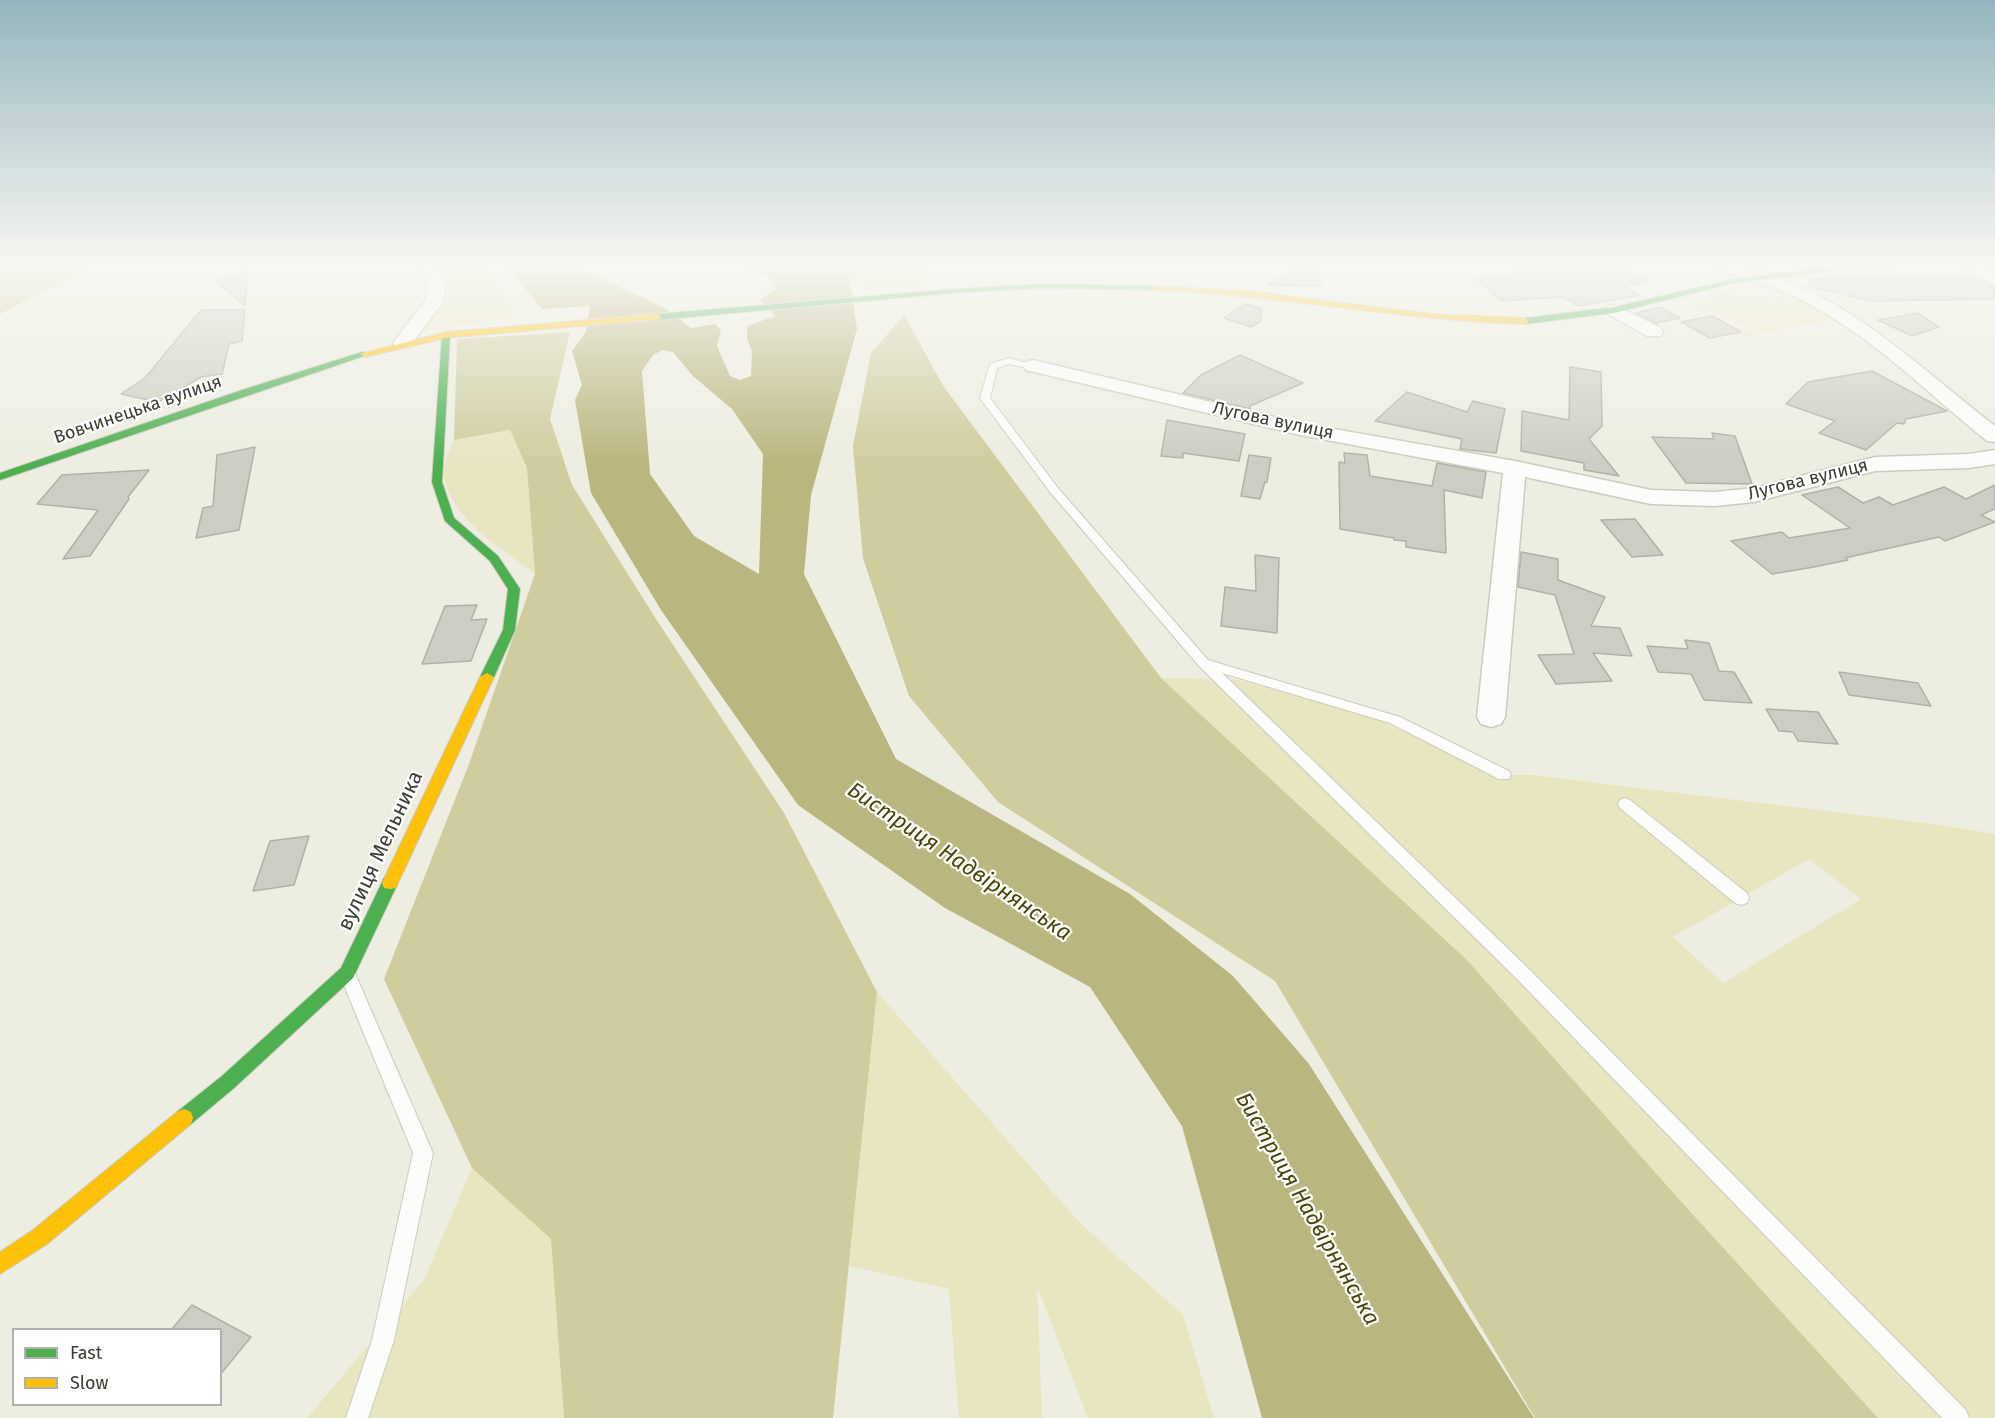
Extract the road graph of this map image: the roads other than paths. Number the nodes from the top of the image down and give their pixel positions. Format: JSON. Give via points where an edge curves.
{"nodes":[{"id":1,"x":411,"y":331,"type":"edge"},
{"id":2,"x":495,"y":331,"type":"edge"},
{"id":3,"x":1866,"y":331,"type":"edge"},
{"id":4,"x":446,"y":335,"type":"junction"},
{"id":5,"x":402,"y":343,"type":"junction"},
{"id":6,"x":1033,"y":366,"type":"joint"},
{"id":7,"x":1995,"y":436,"type":"edge"},
{"id":8,"x":1995,"y":457,"type":"edge"},
{"id":9,"x":1515,"y":468,"type":"junction"},
{"id":10,"x":0,"y":477,"type":"edge"},
{"id":11,"x":1204,"y":663,"type":"junction"},
{"id":12,"x":1491,"y":717,"type":"dead end"},
{"id":13,"x":1504,"y":775,"type":"dead end"},
{"id":14,"x":1625,"y":804,"type":"dead end"},
{"id":15,"x":1741,"y":898,"type":"dead end"},
{"id":16,"x":346,"y":973,"type":"junction"},
{"id":17,"x":0,"y":1264,"type":"edge"},
{"id":18,"x":357,"y":1418,"type":"edge"},
{"id":19,"x":1958,"y":1418,"type":"edge"}],
"edges":[{"from":1,"to":5,"type":"street"},
{"from":2,"to":4,"type":"street","name":"Вовчинецька вулиця"},
{"from":3,"to":7,"type":"street"},
{"from":4,"to":5,"type":"street","name":"Вовчинецька вулиця"},
{"from":4,"to":16,"type":"street","name":"вулиця Мельника","via":[[437,482],[449,519],[494,559],[514,589],[509,630]]},
{"from":5,"to":10,"type":"street","name":"Вовчинецька вулиця","via":[[89,444]]},
{"from":6,"to":9,"type":"street","name":"Лугова вулиця","via":[[1300,429]]},
{"from":6,"to":11,"type":"lane","via":[[1009,361],[993,366],[985,398],[1054,490]]},
{"from":8,"to":9,"type":"street","name":"Лугова вулиця","via":[[1875,464],[1754,495],[1715,499],[1651,497]]},
{"from":9,"to":12,"type":"street"},
{"from":11,"to":13,"type":"lane","via":[[1395,720]]},
{"from":11,"to":19,"type":"lane","via":[[1524,975]]},
{"from":14,"to":15,"type":"lane"},
{"from":16,"to":17,"type":"street","name":"вулиця Мельника","via":[[228,1082],[40,1237]]},
{"from":16,"to":18,"type":"lane","via":[[423,1153],[383,1340]]}]}
